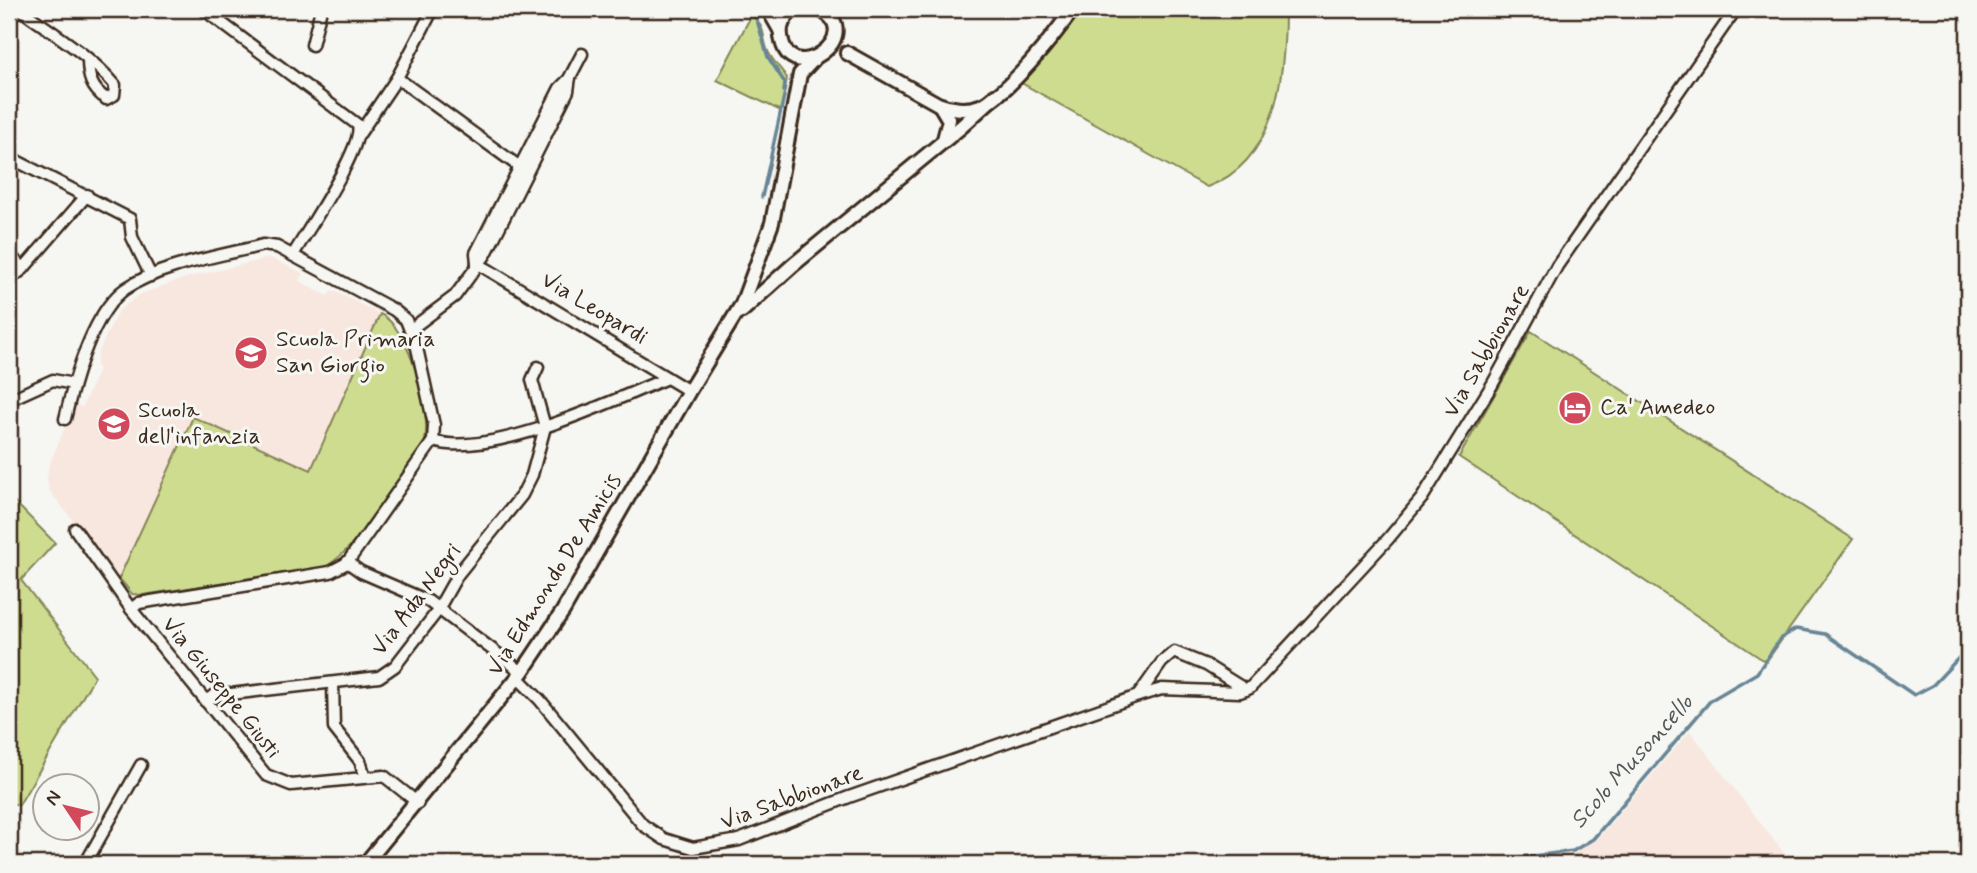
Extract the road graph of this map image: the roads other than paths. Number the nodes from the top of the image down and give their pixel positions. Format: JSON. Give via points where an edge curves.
{"nodes":[{"id":1,"x":20,"y":9,"type":"edge"},
{"id":2,"x":203,"y":9,"type":"edge"},
{"id":3,"x":321,"y":9,"type":"edge"},
{"id":4,"x":433,"y":9,"type":"edge"},
{"id":5,"x":768,"y":9,"type":"edge"},
{"id":6,"x":795,"y":9,"type":"edge"},
{"id":7,"x":1073,"y":9,"type":"edge"},
{"id":8,"x":1735,"y":9,"type":"edge"},
{"id":9,"x":822,"y":10,"type":"edge"},
{"id":10,"x":218,"y":13,"type":"edge"},
{"id":11,"x":780,"y":30,"type":"junction"},
{"id":12,"x":834,"y":34,"type":"junction"},
{"id":13,"x":312,"y":45,"type":"dead end"},
{"id":14,"x":789,"y":52,"type":"junction"},
{"id":15,"x":847,"y":53,"type":"junction"},
{"id":16,"x":582,"y":54,"type":"dead end"},
{"id":17,"x":818,"y":57,"type":"junction"},
{"id":18,"x":88,"y":59,"type":"dead end"},
{"id":19,"x":800,"y":74,"type":"junction"},
{"id":20,"x":397,"y":78,"type":"junction"},
{"id":21,"x":905,"y":84,"type":"junction"},
{"id":22,"x":998,"y":92,"type":"junction"},
{"id":23,"x":940,"y":105,"type":"junction"},
{"id":24,"x":360,"y":133,"type":"junction"},
{"id":25,"x":943,"y":140,"type":"junction"},
{"id":26,"x":9,"y":158,"type":"edge"},
{"id":27,"x":524,"y":169,"type":"junction"},
{"id":28,"x":87,"y":195,"type":"junction"},
{"id":29,"x":9,"y":254,"type":"edge"},
{"id":30,"x":293,"y":255,"type":"junction"},
{"id":31,"x":761,"y":257,"type":"junction"},
{"id":32,"x":477,"y":263,"type":"junction"},
{"id":33,"x":793,"y":265,"type":"junction"},
{"id":34,"x":23,"y":269,"type":"junction"},
{"id":35,"x":151,"y":276,"type":"junction"},
{"id":36,"x":9,"y":280,"type":"edge"},
{"id":37,"x":730,"y":324,"type":"junction"},
{"id":38,"x":411,"y":329,"type":"junction"},
{"id":39,"x":538,"y":367,"type":"dead end"},
{"id":40,"x":667,"y":378,"type":"junction"},
{"id":41,"x":73,"y":384,"type":"junction"},
{"id":42,"x":689,"y":391,"type":"junction"},
{"id":43,"x":9,"y":400,"type":"edge"},
{"id":44,"x":65,"y":418,"type":"dead end"},
{"id":45,"x":545,"y":427,"type":"junction"},
{"id":46,"x":433,"y":440,"type":"junction"},
{"id":47,"x":75,"y":529,"type":"dead end"},
{"id":48,"x":347,"y":562,"type":"junction"},
{"id":49,"x":439,"y":608,"type":"junction"},
{"id":50,"x":131,"y":609,"type":"junction"},
{"id":51,"x":520,"y":675,"type":"junction"},
{"id":52,"x":333,"y":683,"type":"junction"},
{"id":53,"x":1245,"y":690,"type":"junction"},
{"id":54,"x":1138,"y":696,"type":"junction"},
{"id":55,"x":205,"y":701,"type":"junction"},
{"id":56,"x":141,"y":765,"type":"dead end"},
{"id":57,"x":365,"y":776,"type":"junction"},
{"id":58,"x":418,"y":803,"type":"junction"},
{"id":59,"x":85,"y":864,"type":"edge"},
{"id":60,"x":365,"y":864,"type":"edge"}],
"edges":[{"from":1,"to":18,"type":"street"},
{"from":2,"to":10,"type":"street"},
{"from":3,"to":13,"type":"street"},
{"from":4,"to":20,"type":"street"},
{"from":5,"to":11,"type":"street"},
{"from":6,"to":11,"type":"street"},
{"from":7,"to":22,"type":"street","name":"Via Edmondo De Amicis","via":[[1041,50]]},
{"from":8,"to":53,"type":"street","name":"Via Sabbionare","via":[[1558,266],[1422,498]]},
{"from":9,"to":12,"type":"street","via":[[834,26]]},
{"from":10,"to":24,"type":"street","via":[[354,120]]},
{"from":11,"to":14,"type":"street"},
{"from":12,"to":15,"type":"street"},
{"from":12,"to":17,"type":"street","via":[[829,50]]},
{"from":14,"to":17,"type":"street","via":[[805,60]]},
{"from":14,"to":19,"type":"street"},
{"from":15,"to":17,"type":"street"},
{"from":15,"to":21,"type":"street"},
{"from":16,"to":27,"type":"street","via":[[568,91]]},
{"from":17,"to":19,"type":"street"},
{"from":19,"to":31,"type":"street","name":"Via Edmondo De Amicis","via":[[772,223]]},
{"from":20,"to":24,"type":"street"},
{"from":20,"to":27,"type":"street"},
{"from":21,"to":22,"type":"street","via":[[956,102],[984,100]]},
{"from":21,"to":23,"type":"street"},
{"from":22,"to":23,"type":"street","via":[[976,107]]},
{"from":22,"to":25,"type":"street","name":"Via Edmondo De Amicis"},
{"from":23,"to":25,"type":"street","via":[[949,124]]},
{"from":24,"to":30,"type":"street"},
{"from":25,"to":33,"type":"street","name":"Via Edmondo De Amicis"},
{"from":26,"to":28,"type":"street"},
{"from":27,"to":32,"type":"street","via":[[486,254]]},
{"from":28,"to":34,"type":"street"},
{"from":28,"to":35,"type":"street","via":[[130,219],[132,237]]},
{"from":29,"to":34,"type":"street"},
{"from":30,"to":35,"type":"street","via":[[263,245]]},
{"from":30,"to":38,"type":"street","via":[[399,313]]},
{"from":31,"to":33,"type":"street","via":[[772,273]]},
{"from":31,"to":37,"type":"street","name":"Via Edmondo De Amicis"},
{"from":32,"to":38,"type":"street","via":[[455,296]]},
{"from":32,"to":40,"type":"street","name":"Via Leopardi"},
{"from":33,"to":37,"type":"street","name":"Via Edmondo De Amicis"},
{"from":34,"to":36,"type":"street"},
{"from":35,"to":41,"type":"street","via":[[109,305]]},
{"from":37,"to":42,"type":"street","name":"Via Edmondo De Amicis"},
{"from":38,"to":46,"type":"street","via":[[434,425]]},
{"from":39,"to":45,"type":"street","via":[[532,380]]},
{"from":40,"to":42,"type":"street","name":"Via Leopardi"},
{"from":40,"to":45,"type":"street"},
{"from":41,"to":43,"type":"street","via":[[53,380]]},
{"from":41,"to":44,"type":"street"},
{"from":42,"to":51,"type":"street","name":"Via Edmondo De Amicis","via":[[563,611]]},
{"from":45,"to":46,"type":"street","via":[[472,442]]},
{"from":45,"to":49,"type":"street","name":"Via Ada Negri","via":[[522,495],[458,573]]},
{"from":46,"to":48,"type":"street"},
{"from":47,"to":50,"type":"street","name":"Via Giuseppe Giusti"},
{"from":48,"to":49,"type":"street","name":"Via Sabbionare"},
{"from":48,"to":50,"type":"street","via":[[330,572],[139,603]]},
{"from":49,"to":51,"type":"street","name":"Via Sabbionare"},
{"from":49,"to":52,"type":"street","name":"Via Ada Negri","via":[[387,673]]},
{"from":50,"to":55,"type":"street","name":"Via Giuseppe Giusti"},
{"from":51,"to":54,"type":"street","name":"Via Sabbionare","via":[[643,825],[664,839],[693,848],[740,840]]},
{"from":51,"to":58,"type":"street","name":"Via Edmondo De Amicis"},
{"from":52,"to":55,"type":"street","name":"Via Ada Negri","via":[[213,696]]},
{"from":52,"to":57,"type":"street","via":[[334,728],[360,761]]},
{"from":53,"to":54,"type":"street","name":"Via Sabbionare","via":[[1162,689]]},
{"from":53,"to":54,"type":"street","via":[[1206,664],[1174,652]]},
{"from":55,"to":57,"type":"street","name":"Via Giuseppe Giusti","via":[[276,781],[290,785]]},
{"from":56,"to":59,"type":"street"},
{"from":57,"to":58,"type":"street","name":"Via Giuseppe Giusti","via":[[384,776]]},
{"from":58,"to":60,"type":"street","name":"Via Edmondo De Amicis"}]}
